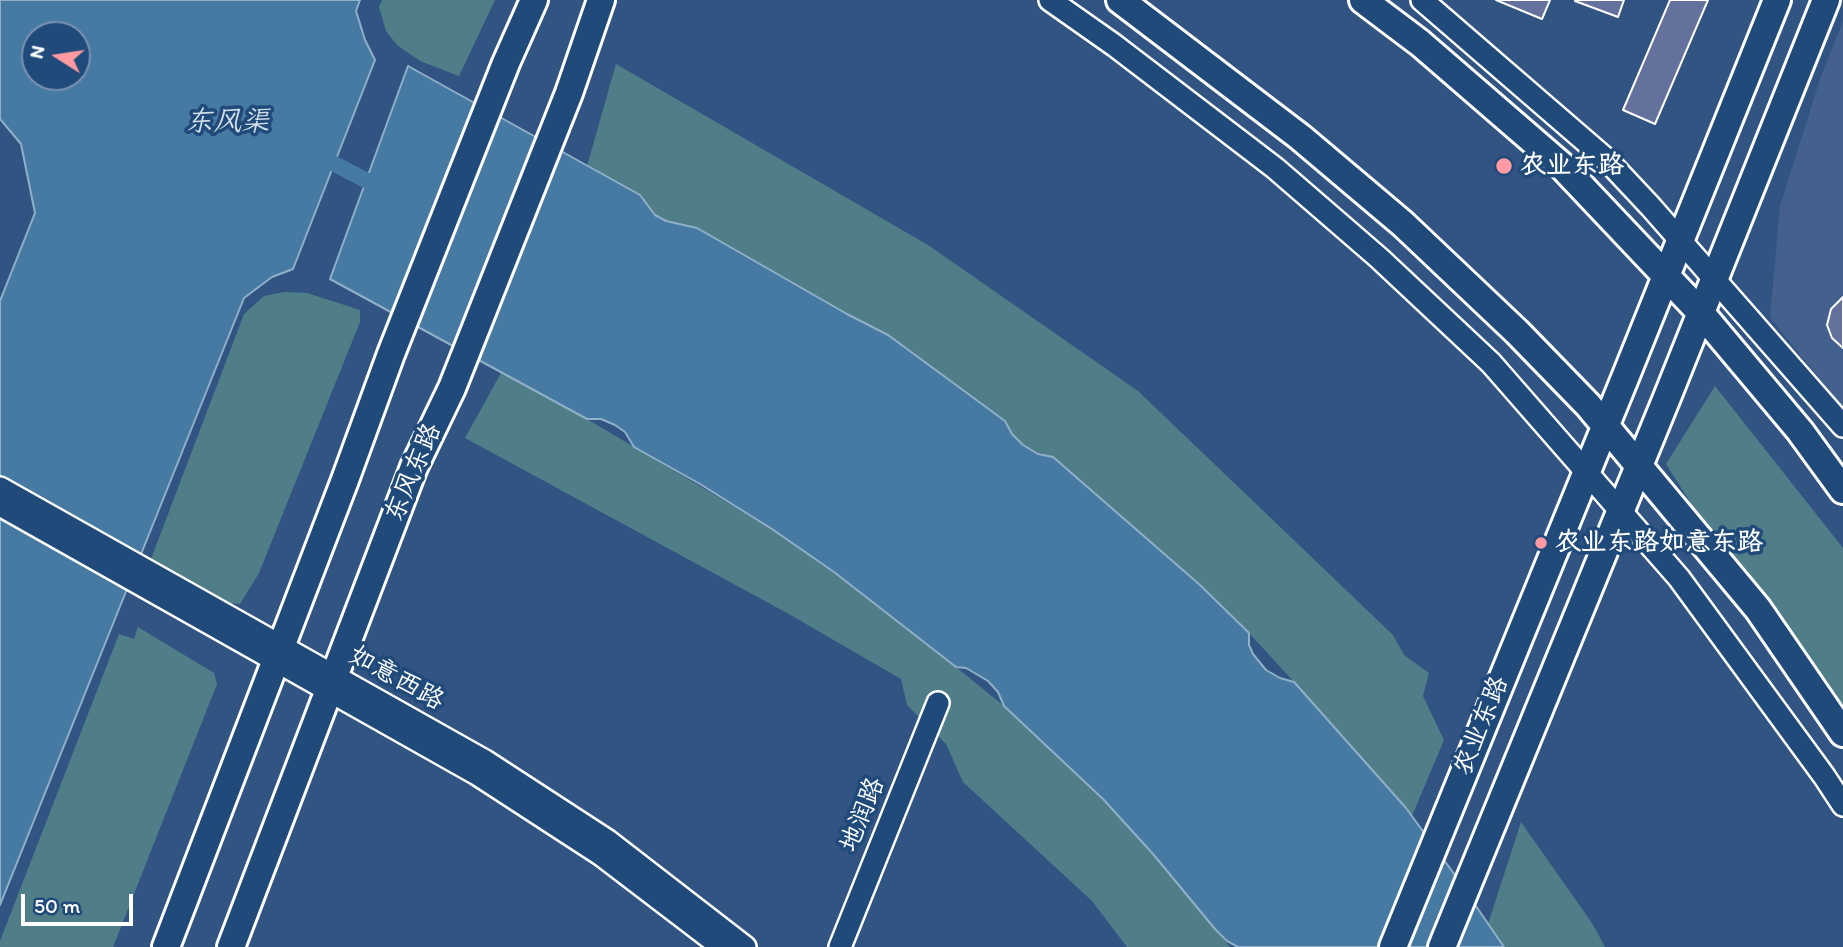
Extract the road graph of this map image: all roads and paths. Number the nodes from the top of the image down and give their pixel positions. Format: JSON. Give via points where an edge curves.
{"nodes":[{"id":1,"x":534,"y":0,"type":"edge"},
{"id":2,"x":601,"y":0,"type":"edge"},
{"id":3,"x":1050,"y":0,"type":"edge"},
{"id":4,"x":1120,"y":0,"type":"edge"},
{"id":5,"x":1363,"y":0,"type":"edge"},
{"id":6,"x":1422,"y":0,"type":"edge"},
{"id":7,"x":1777,"y":0,"type":"edge"},
{"id":8,"x":1826,"y":0,"type":"edge"},
{"id":9,"x":1680,"y":240,"type":"junction"},
{"id":10,"x":1666,"y":275,"type":"junction"},
{"id":11,"x":1714,"y":279,"type":"junction"},
{"id":12,"x":1701,"y":313,"type":"junction"},
{"id":13,"x":1605,"y":425,"type":"junction"},
{"id":14,"x":1843,"y":426,"type":"edge"},
{"id":15,"x":1639,"y":465,"type":"junction"},
{"id":16,"x":1586,"y":472,"type":"junction"},
{"id":17,"x":0,"y":488,"type":"edge"},
{"id":18,"x":1843,"y":490,"type":"edge"},
{"id":19,"x":0,"y":505,"type":"edge"},
{"id":20,"x":1620,"y":511,"type":"junction"},
{"id":21,"x":154,"y":583,"type":"junction"},
{"id":22,"x":279,"y":654,"type":"junction"},
{"id":23,"x":332,"y":684,"type":"junction"},
{"id":24,"x":938,"y":703,"type":"dead end"},
{"id":25,"x":1843,"y":733,"type":"edge"},
{"id":26,"x":1843,"y":806,"type":"edge"},
{"id":27,"x":166,"y":947,"type":"edge"},
{"id":28,"x":231,"y":947,"type":"edge"},
{"id":29,"x":722,"y":947,"type":"edge"},
{"id":30,"x":745,"y":947,"type":"edge"},
{"id":31,"x":840,"y":947,"type":"edge"},
{"id":32,"x":1393,"y":947,"type":"edge"},
{"id":33,"x":1442,"y":947,"type":"edge"}],
"edges":[{"from":1,"to":22,"type":"main road","via":[[391,354]]},
{"from":2,"to":23,"type":"main road","name":"东风东路","via":[[569,93],[452,388],[414,467]]},
{"from":3,"to":16,"type":"street","via":[[1275,168],[1379,258],[1491,363]]},
{"from":4,"to":13,"type":"main road","via":[[1300,137],[1403,224],[1517,332]]},
{"from":5,"to":10,"type":"main road","via":[[1561,165]]},
{"from":6,"to":9,"type":"street","via":[[1606,159]]},
{"from":7,"to":9,"type":"main road","name":"农业东路"},
{"from":8,"to":11,"type":"main road","name":"农业东路"},
{"from":9,"to":10,"type":"main road","name":"农业东路"},
{"from":9,"to":11,"type":"street"},
{"from":10,"to":12,"type":"main road"},
{"from":10,"to":13,"type":"main road","name":"农业东路"},
{"from":11,"to":12,"type":"main road","name":"农业东路"},
{"from":11,"to":14,"type":"street"},
{"from":12,"to":15,"type":"main road","name":"农业东路"},
{"from":12,"to":18,"type":"main road"},
{"from":13,"to":15,"type":"main road"},
{"from":13,"to":16,"type":"main road","name":"农业东路"},
{"from":15,"to":20,"type":"main road","name":"农业东路"},
{"from":15,"to":25,"type":"main road","via":[[1758,609]]},
{"from":16,"to":20,"type":"street"},
{"from":16,"to":32,"type":"main road","name":"农业东路"},
{"from":17,"to":21,"type":"street","name":"如意西路"},
{"from":19,"to":21,"type":"street","name":"如意西路"},
{"from":20,"to":26,"type":"street","via":[[1679,578]]},
{"from":20,"to":33,"type":"main road","name":"农业东路"},
{"from":21,"to":22,"type":"street","name":"如意西路"},
{"from":22,"to":23,"type":"street","name":"如意西路"},
{"from":22,"to":27,"type":"main road"},
{"from":23,"to":28,"type":"main road","name":"东风东路"},
{"from":23,"to":29,"type":"street","name":"如意西路","via":[[600,854]]},
{"from":23,"to":30,"type":"street","name":"如意西路","via":[[485,761],[608,841]]},
{"from":24,"to":31,"type":"street","name":"地润路"}]}
